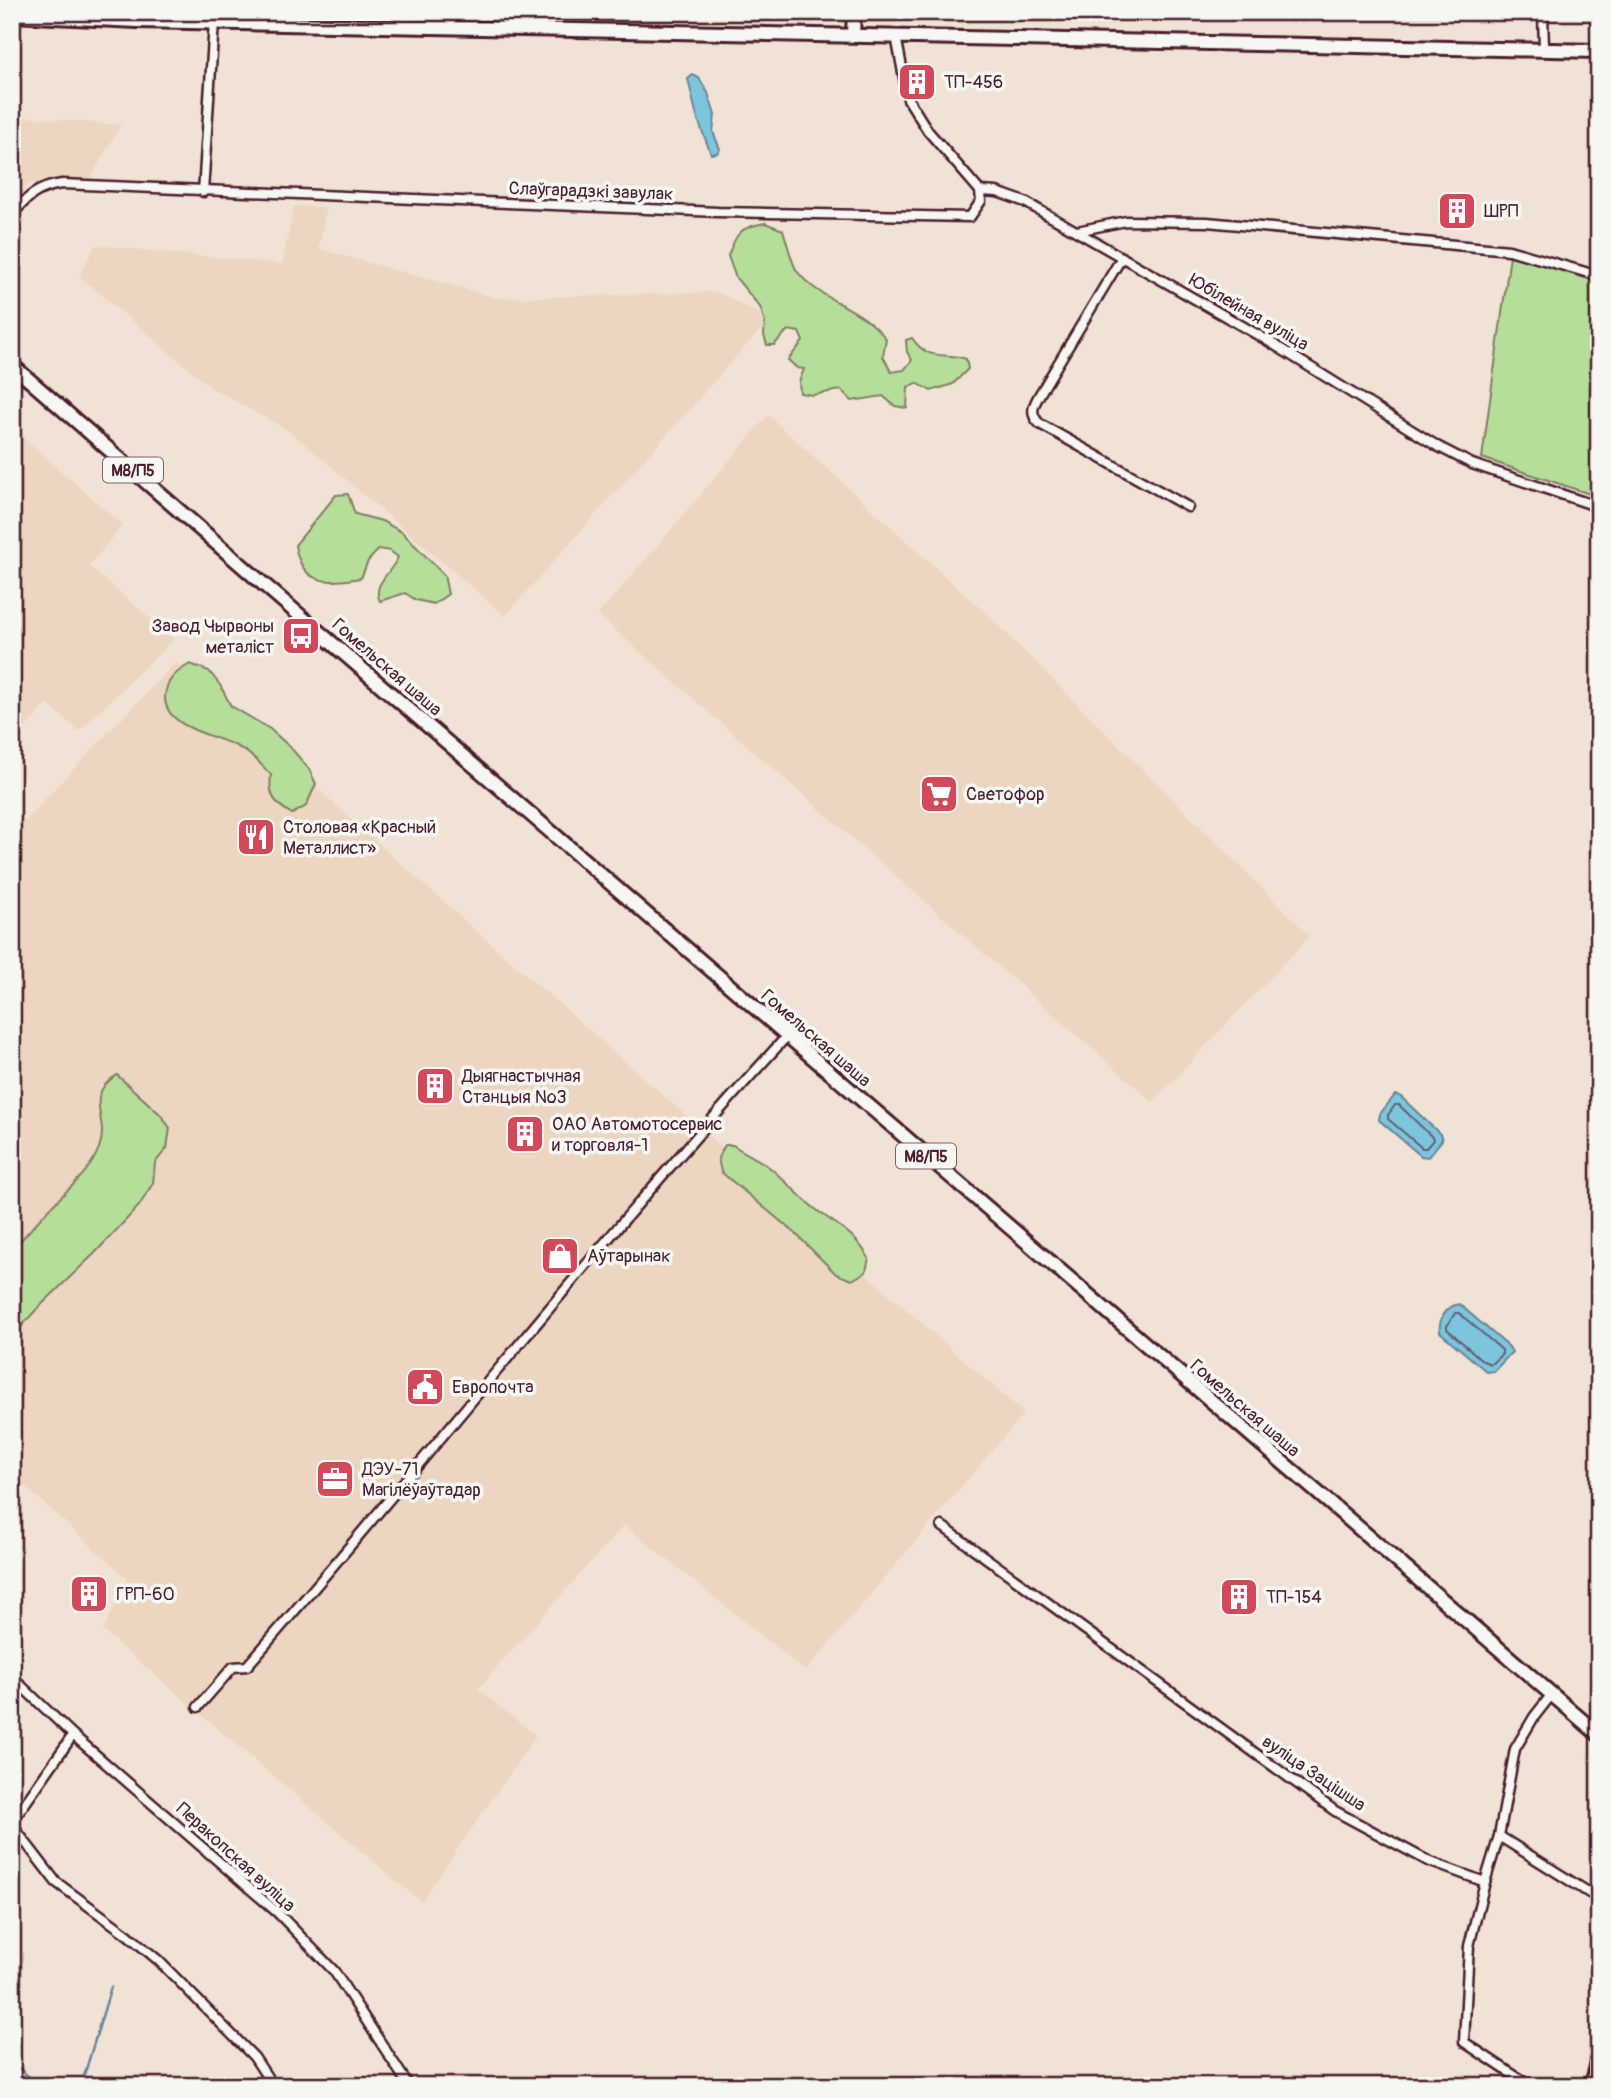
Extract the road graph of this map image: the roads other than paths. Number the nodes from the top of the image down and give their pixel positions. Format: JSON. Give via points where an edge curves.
{"nodes":[{"id":1,"x":855,"y":12,"type":"edge"},
{"id":2,"x":1543,"y":12,"type":"edge"},
{"id":3,"x":12,"y":15,"type":"edge"},
{"id":4,"x":214,"y":22,"type":"junction"},
{"id":5,"x":853,"y":35,"type":"junction"},
{"id":6,"x":896,"y":36,"type":"junction"},
{"id":7,"x":1544,"y":50,"type":"junction"},
{"id":8,"x":1599,"y":51,"type":"edge"},
{"id":9,"x":980,"y":191,"type":"junction"},
{"id":10,"x":203,"y":192,"type":"junction"},
{"id":11,"x":12,"y":215,"type":"edge"},
{"id":12,"x":1077,"y":231,"type":"junction"},
{"id":13,"x":1122,"y":257,"type":"junction"},
{"id":14,"x":1599,"y":276,"type":"edge"},
{"id":15,"x":12,"y":365,"type":"edge"},
{"id":16,"x":1188,"y":507,"type":"dead end"},
{"id":17,"x":1599,"y":507,"type":"edge"},
{"id":18,"x":787,"y":1035,"type":"junction"},
{"id":19,"x":942,"y":1526,"type":"dead end"},
{"id":20,"x":12,"y":1677,"type":"edge"},
{"id":21,"x":1552,"y":1694,"type":"junction"},
{"id":22,"x":198,"y":1707,"type":"dead end"},
{"id":23,"x":73,"y":1735,"type":"junction"},
{"id":24,"x":1599,"y":1735,"type":"edge"},
{"id":25,"x":12,"y":1824,"type":"edge"},
{"id":26,"x":20,"y":1833,"type":"junction"},
{"id":27,"x":1499,"y":1836,"type":"junction"},
{"id":28,"x":12,"y":1844,"type":"edge"},
{"id":29,"x":1485,"y":1882,"type":"junction"},
{"id":30,"x":1599,"y":1899,"type":"edge"},
{"id":31,"x":1599,"y":2049,"type":"edge"},
{"id":32,"x":273,"y":2086,"type":"edge"},
{"id":33,"x":409,"y":2086,"type":"edge"},
{"id":34,"x":1530,"y":2086,"type":"edge"},
{"id":35,"x":1589,"y":2086,"type":"edge"}],
"edges":[{"from":1,"to":5,"type":"main road"},
{"from":2,"to":7,"type":"street"},
{"from":3,"to":4,"type":"main road"},
{"from":4,"to":5,"type":"main road"},
{"from":4,"to":10,"type":"street"},
{"from":5,"to":6,"type":"main road"},
{"from":6,"to":7,"type":"main road"},
{"from":6,"to":9,"type":"street","via":[[908,99],[928,131]]},
{"from":7,"to":8,"type":"main road"},
{"from":9,"to":10,"type":"street","name":"Слаўгарадзкі завулак","via":[[981,201],[970,217]]},
{"from":9,"to":12,"type":"street","name":"Юбілейная вуліца","via":[[1025,202]]},
{"from":10,"to":11,"type":"street","name":"Слаўгарадзкі завулак","via":[[54,185],[36,191]]},
{"from":12,"to":13,"type":"street","name":"Юбілейная вуліца"},
{"from":12,"to":14,"type":"street","via":[[1126,221],[1206,222],[1509,250]]},
{"from":13,"to":16,"type":"street","via":[[1032,413],[1040,424]]},
{"from":13,"to":17,"type":"street","name":"Юбілейная вуліца","via":[[1437,446],[1472,464]]},
{"from":15,"to":18,"type":"main road","name":"Гомельская шаша","number":"М8/П5"},
{"from":18,"to":21,"type":"main road","name":"Гомельская шаша","number":"М8/П5"},
{"from":18,"to":22,"type":"street","via":[[247,1666],[233,1667]]},
{"from":19,"to":29,"type":"street","name":"вуліца Зацішша","via":[[1335,1811],[1428,1861]]},
{"from":20,"to":23,"type":"street","name":"Перакопская вуліца"},
{"from":21,"to":24,"type":"main road","name":"Гомельская шаша","number":"М8/П5"},
{"from":21,"to":27,"type":"street","via":[[1516,1749]]},
{"from":23,"to":25,"type":"street"},
{"from":23,"to":33,"type":"street","name":"Перакопская вуліца","via":[[278,1913],[334,1972]]},
{"from":25,"to":26,"type":"street"},
{"from":26,"to":28,"type":"street"},
{"from":26,"to":32,"type":"street","via":[[56,1882],[158,1960],[254,2057]]},
{"from":27,"to":29,"type":"street"},
{"from":27,"to":30,"type":"street"},
{"from":29,"to":34,"type":"street","via":[[1469,1946],[1464,2042]]},
{"from":31,"to":35,"type":"street"}]}
